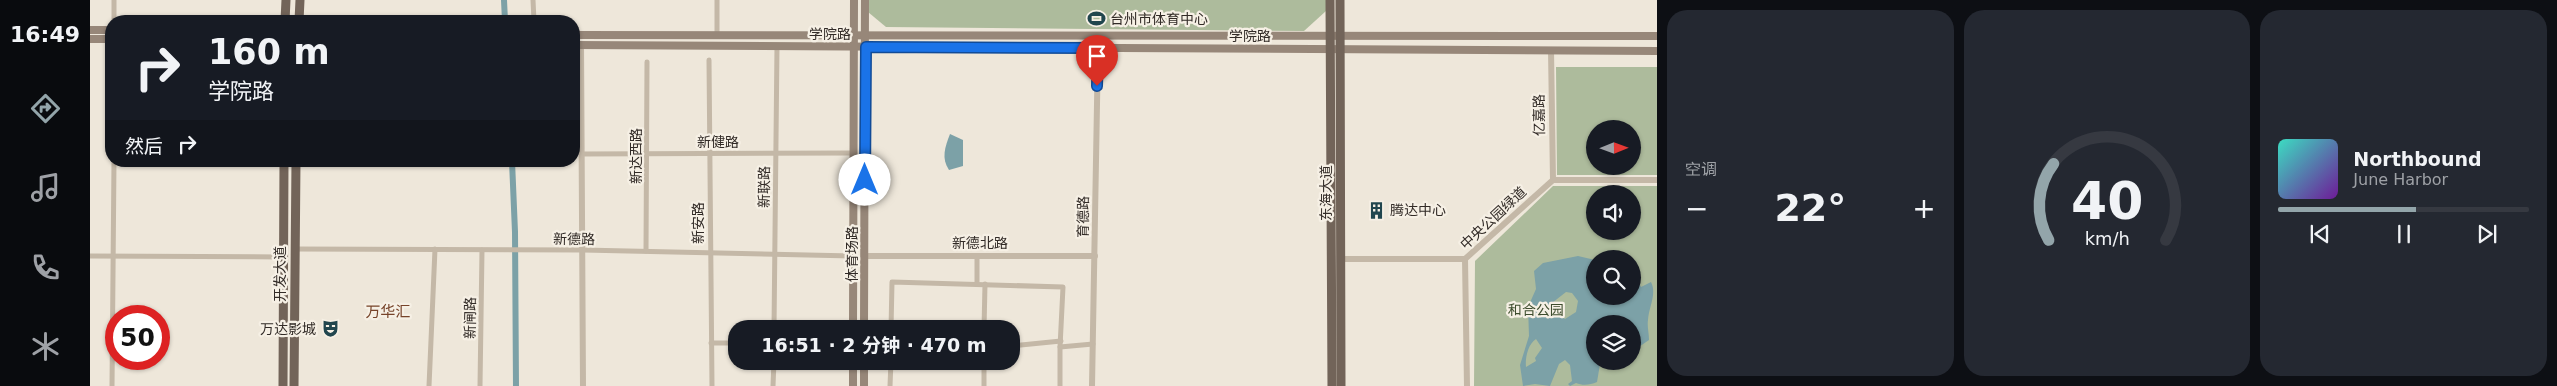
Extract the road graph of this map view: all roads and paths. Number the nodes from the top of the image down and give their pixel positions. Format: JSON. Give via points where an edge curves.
{"nodes":[{"id":1,"x":114,"y":0,"type":"edge"},
{"id":2,"x":286,"y":0,"type":"edge"},
{"id":3,"x":300,"y":0,"type":"edge"},
{"id":4,"x":533,"y":0,"type":"edge"},
{"id":5,"x":717,"y":0,"type":"edge"},
{"id":6,"x":854,"y":0,"type":"edge"},
{"id":7,"x":865,"y":0,"type":"edge"},
{"id":8,"x":1330,"y":0,"type":"edge"},
{"id":9,"x":1340,"y":0,"type":"edge"},
{"id":10,"x":114,"y":15,"type":"edge"},
{"id":11,"x":285,"y":15,"type":"edge"},
{"id":12,"x":299,"y":15,"type":"edge"},
{"id":13,"x":534,"y":15,"type":"edge"},
{"id":14,"x":90,"y":30,"type":"edge"},
{"id":15,"x":105,"y":30,"type":"edge"},
{"id":16,"x":580,"y":34,"type":"edge"},
{"id":17,"x":717,"y":35,"type":"junction"},
{"id":18,"x":854,"y":35,"type":"junction"},
{"id":19,"x":865,"y":35,"type":"junction"},
{"id":20,"x":1334,"y":36,"type":"junction"},
{"id":21,"x":1657,"y":36,"type":"edge"},
{"id":22,"x":90,"y":39,"type":"edge"},
{"id":23,"x":105,"y":40,"type":"edge"},
{"id":24,"x":580,"y":45,"type":"edge"},
{"id":25,"x":777,"y":46,"type":"junction"},
{"id":26,"x":854,"y":47,"type":"junction"},
{"id":27,"x":866,"y":47,"type":"junction"},
{"id":28,"x":1098,"y":48,"type":"junction"},
{"id":29,"x":1334,"y":49,"type":"junction"},
{"id":30,"x":1551,"y":50,"type":"junction"},
{"id":31,"x":1657,"y":51,"type":"edge"},
{"id":32,"x":709,"y":60,"type":"dead end"},
{"id":33,"x":647,"y":62,"type":"dead end"},
{"id":34,"x":580,"y":110,"type":"edge"},
{"id":35,"x":709,"y":153,"type":"junction"},
{"id":36,"x":776,"y":153,"type":"junction"},
{"id":37,"x":854,"y":153,"type":"junction"},
{"id":38,"x":582,"y":154,"type":"junction"},
{"id":39,"x":647,"y":154,"type":"junction"},
{"id":40,"x":114,"y":167,"type":"edge"},
{"id":41,"x":284,"y":167,"type":"edge"},
{"id":42,"x":296,"y":167,"type":"edge"},
{"id":43,"x":1553,"y":180,"type":"junction"},
{"id":44,"x":1657,"y":180,"type":"edge"},
{"id":45,"x":294,"y":249,"type":"junction"},
{"id":46,"x":435,"y":249,"type":"junction"},
{"id":47,"x":482,"y":250,"type":"junction"},
{"id":48,"x":583,"y":250,"type":"junction"},
{"id":49,"x":646,"y":251,"type":"junction"},
{"id":50,"x":709,"y":253,"type":"junction"},
{"id":51,"x":774,"y":254,"type":"junction"},
{"id":52,"x":90,"y":256,"type":"edge"},
{"id":53,"x":115,"y":256,"type":"junction"},
{"id":54,"x":282,"y":256,"type":"dead end"},
{"id":55,"x":853,"y":256,"type":"junction"},
{"id":56,"x":864,"y":256,"type":"junction"},
{"id":57,"x":977,"y":256,"type":"junction"},
{"id":58,"x":1095,"y":256,"type":"junction"},
{"id":59,"x":1340,"y":259,"type":"junction"},
{"id":60,"x":1465,"y":259,"type":"junction"},
{"id":61,"x":977,"y":284,"type":"junction"},
{"id":62,"x":985,"y":284,"type":"junction"},
{"id":63,"x":774,"y":320,"type":"edge"},
{"id":64,"x":853,"y":320,"type":"edge"},
{"id":65,"x":864,"y":320,"type":"edge"},
{"id":66,"x":891,"y":320,"type":"edge"},
{"id":67,"x":984,"y":320,"type":"edge"},
{"id":68,"x":711,"y":343,"type":"junction"},
{"id":69,"x":728,"y":343,"type":"edge"},
{"id":70,"x":1060,"y":344,"type":"junction"},
{"id":71,"x":1093,"y":344,"type":"junction"},
{"id":72,"x":1020,"y":346,"type":"edge"},
{"id":73,"x":774,"y":370,"type":"edge"},
{"id":74,"x":853,"y":370,"type":"edge"},
{"id":75,"x":864,"y":370,"type":"edge"},
{"id":76,"x":891,"y":370,"type":"edge"},
{"id":77,"x":984,"y":370,"type":"edge"},
{"id":78,"x":112,"y":386,"type":"edge"},
{"id":79,"x":283,"y":386,"type":"edge"},
{"id":80,"x":294,"y":386,"type":"edge"},
{"id":81,"x":429,"y":386,"type":"edge"},
{"id":82,"x":480,"y":386,"type":"edge"},
{"id":83,"x":583,"y":386,"type":"edge"},
{"id":84,"x":712,"y":386,"type":"edge"},
{"id":85,"x":774,"y":386,"type":"edge"},
{"id":86,"x":853,"y":386,"type":"edge"},
{"id":87,"x":864,"y":386,"type":"edge"},
{"id":88,"x":890,"y":386,"type":"edge"},
{"id":89,"x":984,"y":386,"type":"edge"},
{"id":90,"x":1060,"y":386,"type":"edge"},
{"id":91,"x":1092,"y":386,"type":"edge"},
{"id":92,"x":1332,"y":386,"type":"edge"},
{"id":93,"x":1341,"y":386,"type":"edge"},
{"id":94,"x":1467,"y":386,"type":"edge"}],
"edges":[{"from":1,"to":10,"type":"street"},
{"from":2,"to":11,"type":"main road"},
{"from":3,"to":12,"type":"main road"},
{"from":4,"to":13,"type":"street"},
{"from":5,"to":17,"type":"street"},
{"from":6,"to":18,"type":"main road"},
{"from":7,"to":19,"type":"main road","name":"体育场路"},
{"from":8,"to":20,"type":"main road","name":"东海大道"},
{"from":9,"to":20,"type":"main road","name":"东海大道"},
{"from":14,"to":15,"type":"main road"},
{"from":16,"to":17,"type":"main road","name":"学院路"},
{"from":17,"to":18,"type":"main road","name":"学院路"},
{"from":18,"to":19,"type":"main road","name":"学院路"},
{"from":18,"to":26,"type":"main road"},
{"from":19,"to":20,"type":"main road","name":"学院路"},
{"from":19,"to":27,"type":"main road","name":"体育场路"},
{"from":20,"to":21,"type":"main road","name":"学院路"},
{"from":20,"to":29,"type":"main road","name":"东海大道"},
{"from":22,"to":23,"type":"main road"},
{"from":24,"to":25,"type":"main road","name":"学院路"},
{"from":25,"to":26,"type":"main road","name":"学院路"},
{"from":25,"to":36,"type":"street","name":"新联路"},
{"from":26,"to":27,"type":"main road","name":"学院路"},
{"from":26,"to":37,"type":"main road"},
{"from":27,"to":28,"type":"main road","name":"学院路"},
{"from":27,"to":56,"type":"main road","name":"体育场路"},
{"from":28,"to":29,"type":"main road","name":"学院路"},
{"from":28,"to":58,"type":"street","name":"育德路"},
{"from":29,"to":30,"type":"main road","name":"学院路"},
{"from":29,"to":59,"type":"main road","name":"东海大道"},
{"from":29,"to":92,"type":"main road","name":"东海大道"},
{"from":30,"to":31,"type":"main road","name":"学院路"},
{"from":30,"to":43,"type":"street","name":"亿嘉路"},
{"from":32,"to":35,"type":"street","name":"新安路"},
{"from":33,"to":39,"type":"street","name":"新达西路"},
{"from":34,"to":38,"type":"street"},
{"from":35,"to":36,"type":"street","name":"新健路"},
{"from":35,"to":39,"type":"street","name":"新健路"},
{"from":35,"to":50,"type":"street","name":"新安路"},
{"from":36,"to":37,"type":"street","name":"新健路"},
{"from":36,"to":51,"type":"street","name":"新联路"},
{"from":37,"to":55,"type":"main road"},
{"from":38,"to":39,"type":"street","name":"新健路"},
{"from":38,"to":48,"type":"street"},
{"from":39,"to":49,"type":"street","name":"新达西路"},
{"from":40,"to":53,"type":"street"},
{"from":41,"to":79,"type":"main road","name":"开发大道"},
{"from":42,"to":45,"type":"main road","name":"开发大道"},
{"from":43,"to":44,"type":"street"},
{"from":43,"to":60,"type":"street","name":"中央公园绿道"},
{"from":45,"to":46,"type":"street","name":"新德路"},
{"from":45,"to":80,"type":"main road","name":"开发大道"},
{"from":46,"to":47,"type":"street","name":"新德路"},
{"from":46,"to":81,"type":"street"},
{"from":47,"to":48,"type":"street","name":"新德路"},
{"from":47,"to":82,"type":"street","name":"新闸路"},
{"from":48,"to":49,"type":"street","name":"新德路"},
{"from":48,"to":83,"type":"street"},
{"from":49,"to":50,"type":"street","name":"新德路"},
{"from":50,"to":51,"type":"street","name":"新德路"},
{"from":50,"to":68,"type":"street","name":"新安路"},
{"from":51,"to":55,"type":"street","name":"新德路"},
{"from":51,"to":63,"type":"street","name":"新联路"},
{"from":52,"to":53,"type":"street"},
{"from":53,"to":54,"type":"street"},
{"from":53,"to":78,"type":"street"},
{"from":55,"to":64,"type":"main road"},
{"from":56,"to":57,"type":"street","name":"新德北路"},
{"from":56,"to":65,"type":"main road","name":"体育场路"},
{"from":57,"to":58,"type":"street","name":"新德北路"},
{"from":57,"to":61,"type":"street"},
{"from":58,"to":71,"type":"street","name":"育德路"},
{"from":59,"to":60,"type":"street"},
{"from":59,"to":93,"type":"main road","name":"东海大道"},
{"from":60,"to":94,"type":"street","name":"中央公园绿道"},
{"from":61,"to":62,"type":"street"},
{"from":61,"to":66,"type":"street","via":[[892,282]]},
{"from":62,"to":67,"type":"street"},
{"from":62,"to":70,"type":"street","via":[[1063,286]]},
{"from":68,"to":69,"type":"street"},
{"from":68,"to":84,"type":"street","name":"新安路"},
{"from":70,"to":71,"type":"street"},
{"from":70,"to":72,"type":"street"},
{"from":70,"to":90,"type":"street"},
{"from":71,"to":91,"type":"street","name":"育德路"},
{"from":73,"to":85,"type":"street"},
{"from":74,"to":86,"type":"main road"},
{"from":75,"to":87,"type":"main road"},
{"from":76,"to":88,"type":"street"},
{"from":77,"to":89,"type":"street"}]}
